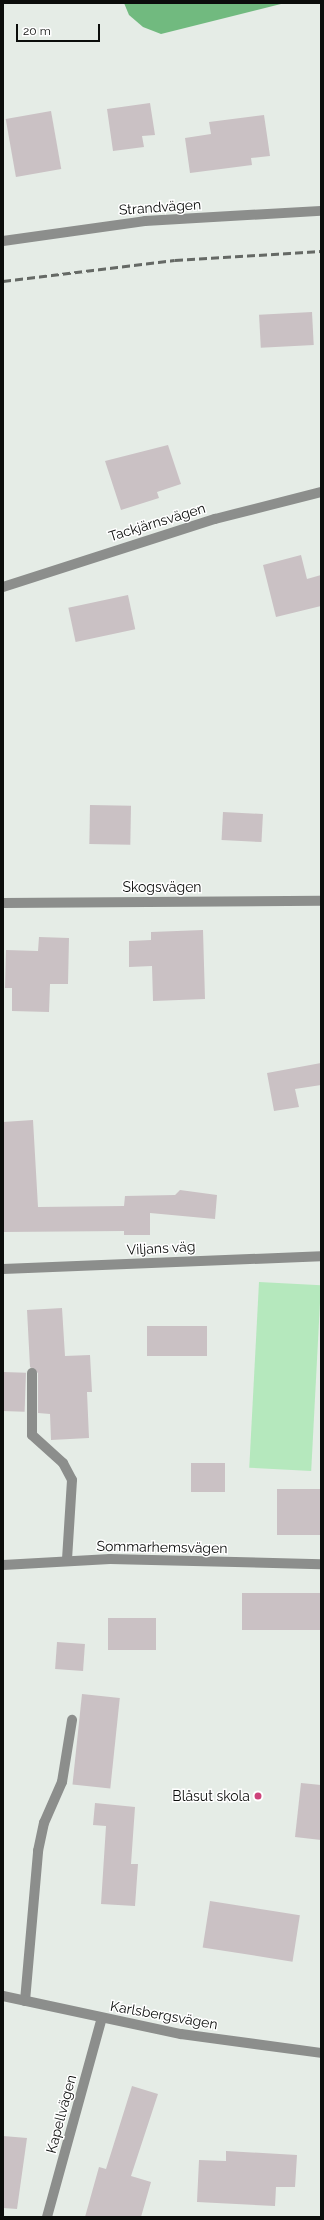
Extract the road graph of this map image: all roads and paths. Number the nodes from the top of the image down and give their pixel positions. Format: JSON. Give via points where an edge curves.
{"nodes":[{"id":1,"x":321,"y":211,"type":"edge"},
{"id":2,"x":3,"y":241,"type":"edge"},
{"id":3,"x":321,"y":492,"type":"edge"},
{"id":4,"x":3,"y":587,"type":"edge"},
{"id":5,"x":321,"y":901,"type":"edge"},
{"id":6,"x":3,"y":903,"type":"edge"},
{"id":7,"x":321,"y":1256,"type":"edge"},
{"id":8,"x":3,"y":1269,"type":"edge"},
{"id":9,"x":32,"y":1373,"type":"dead end"},
{"id":10,"x":68,"y":1560,"type":"junction"},
{"id":11,"x":321,"y":1564,"type":"edge"},
{"id":12,"x":3,"y":1565,"type":"edge"},
{"id":13,"x":72,"y":1720,"type":"dead end"},
{"id":14,"x":3,"y":1996,"type":"edge"},
{"id":15,"x":25,"y":2000,"type":"junction"},
{"id":16,"x":102,"y":2018,"type":"junction"},
{"id":17,"x":321,"y":2053,"type":"edge"},
{"id":18,"x":47,"y":2217,"type":"edge"}],
"edges":[{"from":1,"to":2,"type":"street","name":"Strandvägen","via":[[145,221]]},
{"from":3,"to":4,"type":"street","name":"Tackjärnsvägen","via":[[215,519]]},
{"from":5,"to":6,"type":"street","name":"Skogsvägen"},
{"from":7,"to":8,"type":"street","name":"Viljans väg"},
{"from":9,"to":10,"type":"street","via":[[32,1435],[63,1463],[72,1480]]},
{"from":10,"to":11,"type":"street","name":"Sommarhemsvägen"},
{"from":10,"to":12,"type":"street","name":"Sommarhemsvägen"},
{"from":13,"to":15,"type":"street","via":[[62,1782],[44,1823],[38,1851]]},
{"from":14,"to":15,"type":"street","name":"Karlsbergsvägen"},
{"from":15,"to":16,"type":"street","name":"Karlsbergsvägen"},
{"from":16,"to":17,"type":"street","name":"Karlsbergsvägen","via":[[181,2034]]},
{"from":16,"to":18,"type":"street","name":"Kapellvägen"}]}
